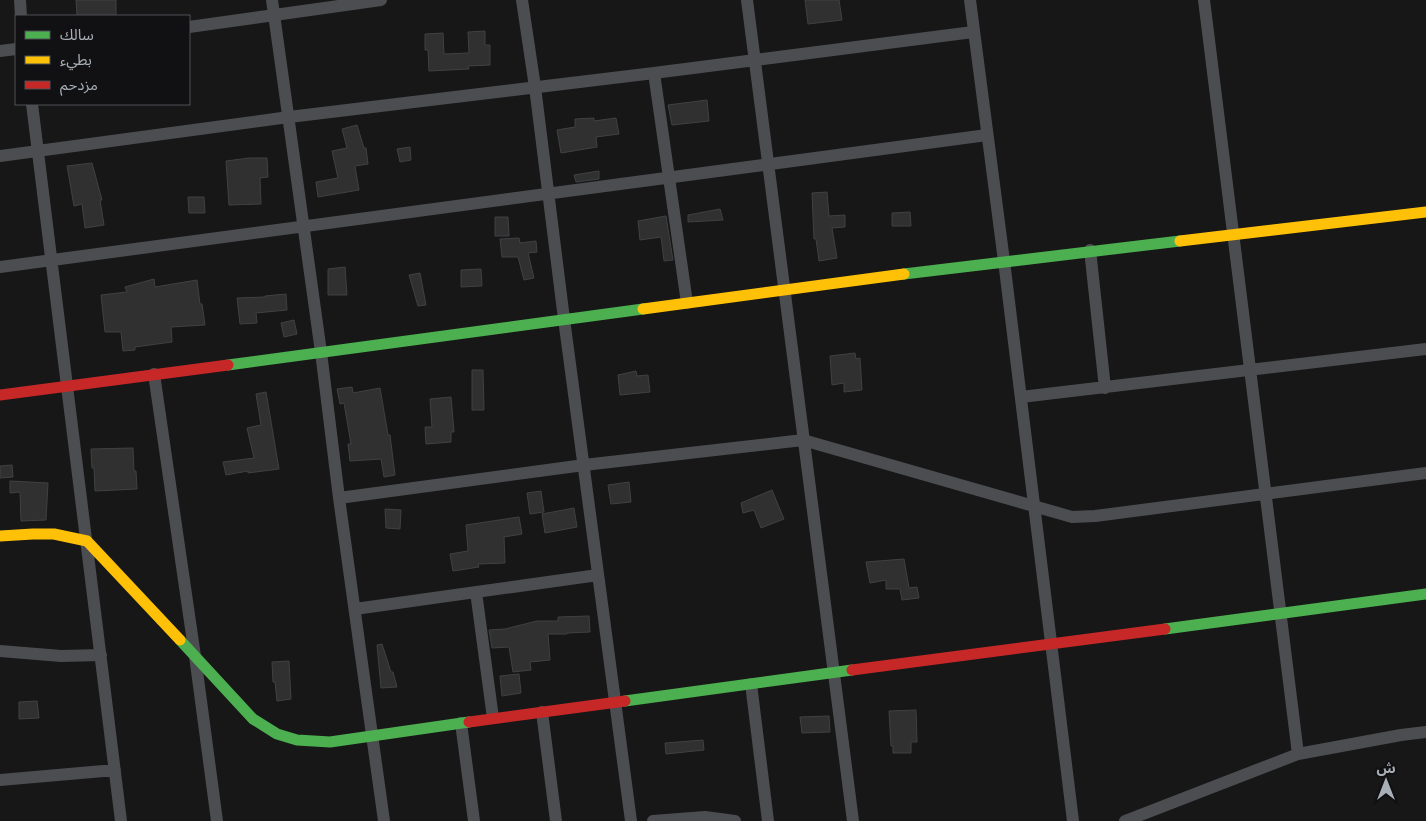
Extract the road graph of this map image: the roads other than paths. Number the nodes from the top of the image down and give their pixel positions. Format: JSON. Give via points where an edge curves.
{"nodes":[{"id":1,"x":20,"y":0,"type":"edge"},
{"id":2,"x":272,"y":0,"type":"edge"},
{"id":3,"x":382,"y":0,"type":"edge"},
{"id":4,"x":522,"y":0,"type":"edge"},
{"id":5,"x":747,"y":0,"type":"edge"},
{"id":6,"x":970,"y":0,"type":"edge"},
{"id":7,"x":1204,"y":0,"type":"edge"},
{"id":8,"x":22,"y":15,"type":"edge"},
{"id":9,"x":274,"y":16,"type":"junction"},
{"id":10,"x":190,"y":27,"type":"edge"},
{"id":11,"x":973,"y":32,"type":"junction"},
{"id":12,"x":15,"y":50,"type":"edge"},
{"id":13,"x":0,"y":51,"type":"edge"},
{"id":14,"x":755,"y":60,"type":"junction"},
{"id":15,"x":654,"y":73,"type":"junction"},
{"id":16,"x":535,"y":86,"type":"junction"},
{"id":17,"x":32,"y":105,"type":"edge"},
{"id":18,"x":289,"y":117,"type":"junction"},
{"id":19,"x":987,"y":135,"type":"junction"},
{"id":20,"x":38,"y":151,"type":"junction"},
{"id":21,"x":0,"y":156,"type":"edge"},
{"id":22,"x":768,"y":165,"type":"junction"},
{"id":23,"x":669,"y":178,"type":"junction"},
{"id":24,"x":548,"y":194,"type":"junction"},
{"id":25,"x":1426,"y":212,"type":"edge"},
{"id":26,"x":303,"y":227,"type":"junction"},
{"id":27,"x":1234,"y":233,"type":"junction"},
{"id":28,"x":1090,"y":250,"type":"junction"},
{"id":29,"x":51,"y":260,"type":"junction"},
{"id":30,"x":1004,"y":261,"type":"junction"},
{"id":31,"x":0,"y":267,"type":"edge"},
{"id":32,"x":785,"y":290,"type":"junction"},
{"id":33,"x":687,"y":303,"type":"junction"},
{"id":34,"x":564,"y":319,"type":"junction"},
{"id":35,"x":1426,"y":350,"type":"edge"},
{"id":36,"x":321,"y":352,"type":"junction"},
{"id":37,"x":1251,"y":370,"type":"junction"},
{"id":38,"x":154,"y":374,"type":"junction"},
{"id":39,"x":68,"y":386,"type":"junction"},
{"id":40,"x":1105,"y":388,"type":"junction"},
{"id":41,"x":0,"y":395,"type":"edge"},
{"id":42,"x":1020,"y":397,"type":"junction"},
{"id":43,"x":803,"y":440,"type":"junction"},
{"id":44,"x":584,"y":465,"type":"junction"},
{"id":45,"x":1426,"y":473,"type":"edge"},
{"id":46,"x":1266,"y":494,"type":"junction"},
{"id":47,"x":339,"y":498,"type":"junction"},
{"id":48,"x":1033,"y":504,"type":"junction"},
{"id":49,"x":0,"y":536,"type":"edge"},
{"id":50,"x":86,"y":541,"type":"junction"},
{"id":51,"x":598,"y":574,"type":"junction"},
{"id":52,"x":476,"y":592,"type":"junction"},
{"id":53,"x":1426,"y":594,"type":"edge"},
{"id":54,"x":355,"y":609,"type":"junction"},
{"id":55,"x":1281,"y":614,"type":"junction"},
{"id":56,"x":1051,"y":644,"type":"junction"},
{"id":57,"x":0,"y":650,"type":"edge"},
{"id":58,"x":101,"y":655,"type":"junction"},
{"id":59,"x":195,"y":656,"type":"junction"},
{"id":60,"x":835,"y":673,"type":"junction"},
{"id":61,"x":751,"y":684,"type":"junction"},
{"id":62,"x":615,"y":702,"type":"junction"},
{"id":63,"x":542,"y":712,"type":"junction"},
{"id":64,"x":493,"y":718,"type":"junction"},
{"id":65,"x":461,"y":723,"type":"junction"},
{"id":66,"x":1426,"y":732,"type":"edge"},
{"id":67,"x":372,"y":735,"type":"junction"},
{"id":68,"x":1298,"y":754,"type":"junction"},
{"id":69,"x":115,"y":770,"type":"junction"},
{"id":70,"x":0,"y":780,"type":"edge"},
{"id":71,"x":121,"y":821,"type":"edge"},
{"id":72,"x":216,"y":821,"type":"edge"},
{"id":73,"x":384,"y":821,"type":"edge"},
{"id":74,"x":474,"y":821,"type":"edge"},
{"id":75,"x":556,"y":821,"type":"edge"},
{"id":76,"x":631,"y":821,"type":"edge"},
{"id":77,"x":653,"y":821,"type":"edge"},
{"id":78,"x":735,"y":821,"type":"edge"},
{"id":79,"x":768,"y":821,"type":"edge"},
{"id":80,"x":853,"y":821,"type":"edge"},
{"id":81,"x":1073,"y":821,"type":"edge"},
{"id":82,"x":1125,"y":821,"type":"edge"}],
"edges":[{"from":1,"to":8,"type":"street"},
{"from":2,"to":9,"type":"street"},
{"from":3,"to":9,"type":"street"},
{"from":4,"to":16,"type":"street"},
{"from":5,"to":14,"type":"street"},
{"from":6,"to":11,"type":"street"},
{"from":7,"to":27,"type":"street"},
{"from":9,"to":10,"type":"street"},
{"from":9,"to":18,"type":"street"},
{"from":11,"to":14,"type":"street"},
{"from":11,"to":19,"type":"street"},
{"from":12,"to":13,"type":"street"},
{"from":14,"to":15,"type":"street"},
{"from":14,"to":22,"type":"street"},
{"from":15,"to":16,"type":"street"},
{"from":15,"to":23,"type":"street"},
{"from":16,"to":18,"type":"street"},
{"from":16,"to":24,"type":"street"},
{"from":17,"to":20,"type":"street"},
{"from":18,"to":20,"type":"street"},
{"from":18,"to":26,"type":"street"},
{"from":19,"to":22,"type":"street"},
{"from":19,"to":30,"type":"street"},
{"from":20,"to":21,"type":"street"},
{"from":20,"to":29,"type":"street"},
{"from":22,"to":23,"type":"street"},
{"from":22,"to":32,"type":"street"},
{"from":23,"to":24,"type":"street"},
{"from":23,"to":33,"type":"street"},
{"from":24,"to":26,"type":"street"},
{"from":24,"to":34,"type":"street"},
{"from":25,"to":27,"type":"street"},
{"from":26,"to":29,"type":"street"},
{"from":26,"to":36,"type":"street"},
{"from":27,"to":28,"type":"street"},
{"from":27,"to":37,"type":"street"},
{"from":28,"to":30,"type":"street"},
{"from":28,"to":40,"type":"street"},
{"from":29,"to":31,"type":"street"},
{"from":29,"to":39,"type":"street"},
{"from":30,"to":32,"type":"street"},
{"from":30,"to":42,"type":"street"},
{"from":32,"to":33,"type":"street"},
{"from":32,"to":43,"type":"street"},
{"from":33,"to":34,"type":"street"},
{"from":34,"to":36,"type":"street"},
{"from":34,"to":44,"type":"street"},
{"from":35,"to":37,"type":"street"},
{"from":36,"to":38,"type":"street"},
{"from":36,"to":47,"type":"street"},
{"from":37,"to":40,"type":"street"},
{"from":37,"to":46,"type":"street"},
{"from":38,"to":39,"type":"street"},
{"from":38,"to":59,"type":"street"},
{"from":39,"to":41,"type":"street"},
{"from":39,"to":50,"type":"street"},
{"from":40,"to":42,"type":"street"},
{"from":42,"to":48,"type":"street"},
{"from":43,"to":44,"type":"street"},
{"from":43,"to":48,"type":"street"},
{"from":43,"to":60,"type":"street"},
{"from":44,"to":47,"type":"street"},
{"from":44,"to":51,"type":"street"},
{"from":45,"to":46,"type":"street"},
{"from":46,"to":48,"type":"street","via":[[1072,517]]},
{"from":46,"to":55,"type":"street"},
{"from":47,"to":54,"type":"street"},
{"from":48,"to":56,"type":"street"},
{"from":49,"to":50,"type":"street","via":[[33,532],[68,534]]},
{"from":50,"to":58,"type":"street"},
{"from":50,"to":59,"type":"street"},
{"from":51,"to":52,"type":"street"},
{"from":51,"to":62,"type":"street"},
{"from":52,"to":54,"type":"street"},
{"from":52,"to":64,"type":"street"},
{"from":53,"to":55,"type":"street"},
{"from":54,"to":67,"type":"street"},
{"from":55,"to":56,"type":"street"},
{"from":55,"to":68,"type":"street"},
{"from":56,"to":60,"type":"street"},
{"from":56,"to":81,"type":"street"},
{"from":57,"to":58,"type":"street","via":[[61,656]]},
{"from":58,"to":69,"type":"street"},
{"from":59,"to":67,"type":"street","via":[[254,719],[276,734],[298,740],[330,742]]},
{"from":59,"to":72,"type":"street"},
{"from":60,"to":61,"type":"street"},
{"from":60,"to":80,"type":"street"},
{"from":61,"to":62,"type":"street"},
{"from":61,"to":79,"type":"street"},
{"from":62,"to":63,"type":"street"},
{"from":62,"to":76,"type":"street"},
{"from":63,"to":64,"type":"street"},
{"from":63,"to":75,"type":"street"},
{"from":64,"to":65,"type":"street"},
{"from":65,"to":67,"type":"street"},
{"from":65,"to":74,"type":"street"},
{"from":66,"to":68,"type":"street"},
{"from":67,"to":73,"type":"street"},
{"from":68,"to":82,"type":"street"},
{"from":69,"to":70,"type":"street"},
{"from":69,"to":71,"type":"street"},
{"from":77,"to":78,"type":"street","via":[[705,817]]}]}
